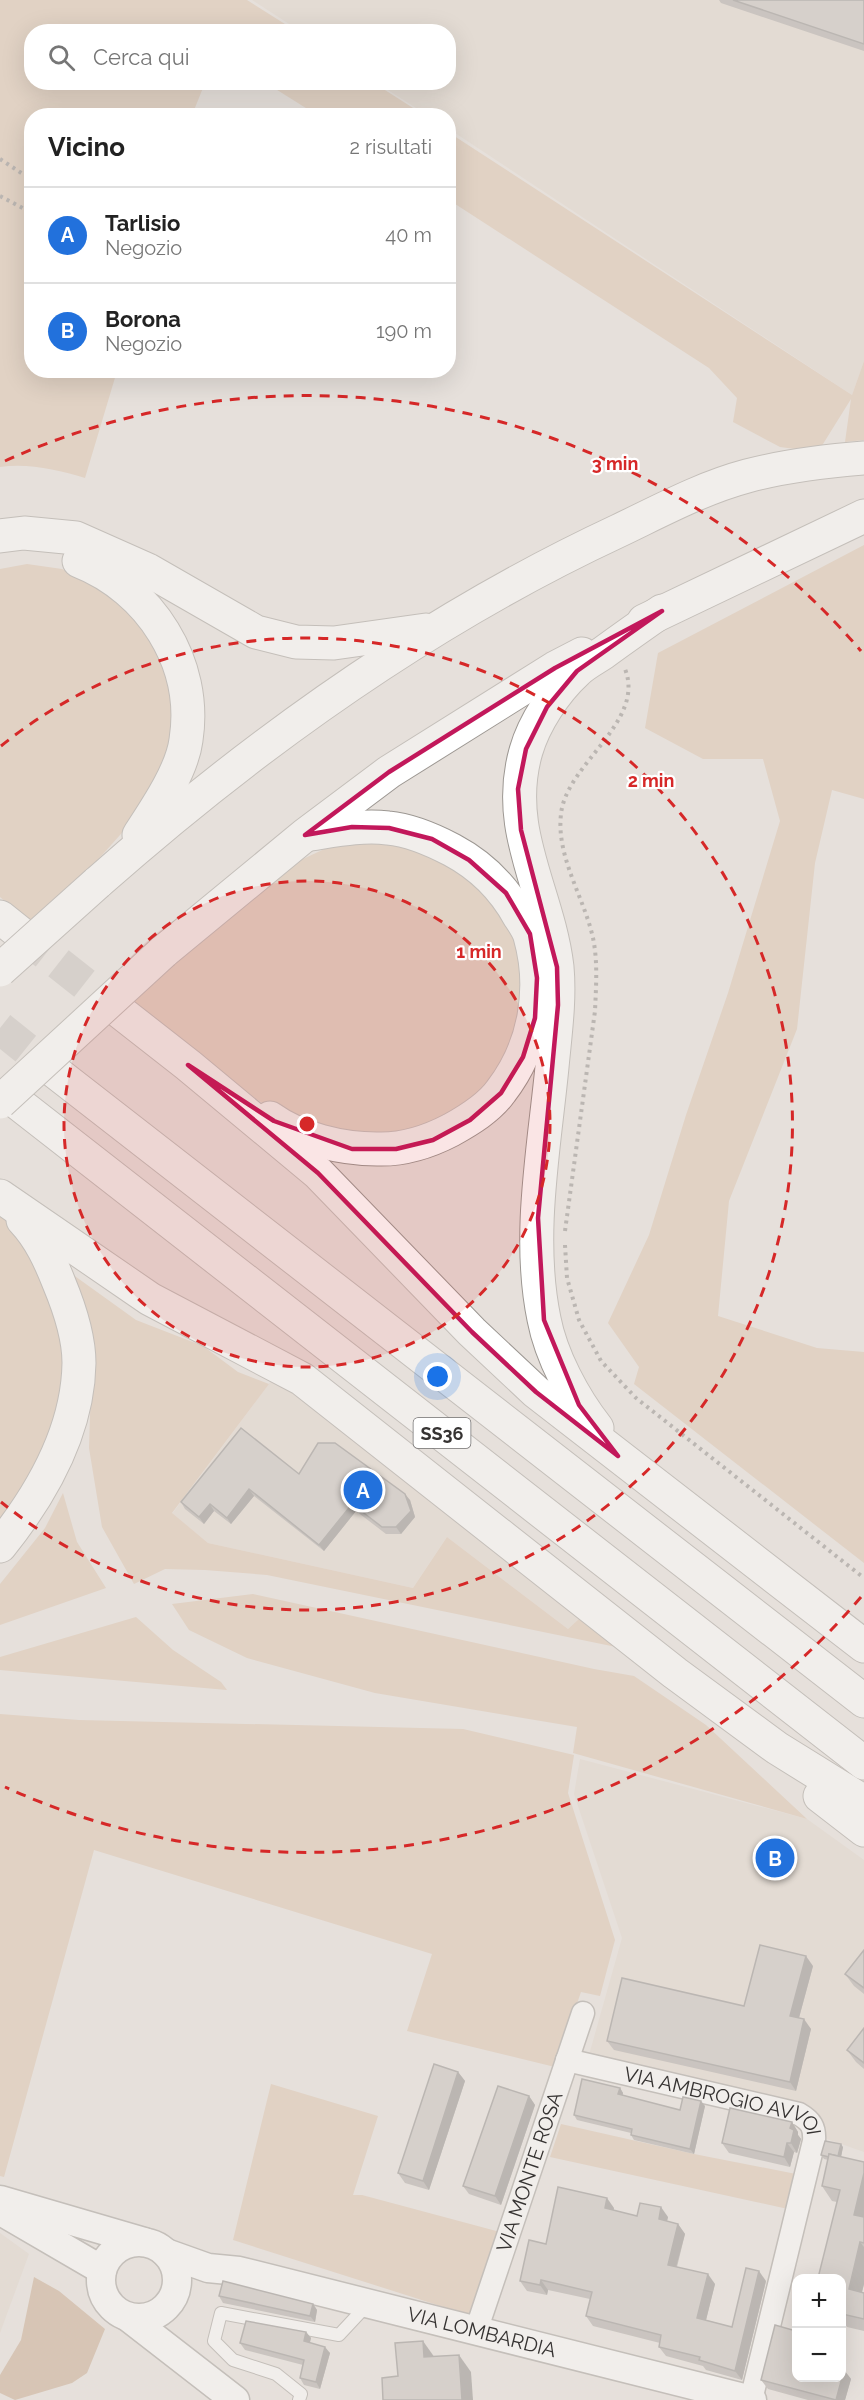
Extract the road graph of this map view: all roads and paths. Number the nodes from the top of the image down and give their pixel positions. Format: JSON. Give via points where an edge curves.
{"nodes":[{"id":1,"x":0,"y":159,"type":"edge"},
{"id":2,"x":24,"y":175,"type":"edge"},
{"id":3,"x":0,"y":196,"type":"edge"},
{"id":4,"x":24,"y":209,"type":"edge"},
{"id":5,"x":864,"y":458,"type":"edge"},
{"id":6,"x":864,"y":516,"type":"edge"},
{"id":7,"x":0,"y":536,"type":"edge"},
{"id":8,"x":0,"y":553,"type":"edge"},
{"id":9,"x":662,"y":611,"type":"junction"},
{"id":10,"x":434,"y":629,"type":"junction"},
{"id":11,"x":624,"y":668,"type":"dead end"},
{"id":12,"x":305,"y":835,"type":"junction"},
{"id":13,"x":121,"y":861,"type":"junction"},
{"id":14,"x":0,"y":970,"type":"edge"},
{"id":15,"x":118,"y":1011,"type":"tunnel mouth"},
{"id":16,"x":188,"y":1065,"type":"junction"},
{"id":17,"x":54,"y":1071,"type":"tunnel mouth"},
{"id":18,"x":10,"y":1103,"type":"edge"},
{"id":19,"x":2,"y":1197,"type":"edge"},
{"id":20,"x":565,"y":1232,"type":"dead end"},
{"id":21,"x":565,"y":1244,"type":"dead end"},
{"id":22,"x":618,"y":1456,"type":"junction"},
{"id":23,"x":0,"y":1546,"type":"edge"},
{"id":24,"x":864,"y":1578,"type":"edge"},
{"id":25,"x":864,"y":1646,"type":"edge"},
{"id":26,"x":864,"y":1701,"type":"edge"},
{"id":27,"x":777,"y":1748,"type":"junction"},
{"id":28,"x":864,"y":1762,"type":"edge"},
{"id":29,"x":864,"y":1802,"type":"edge"},
{"id":30,"x":864,"y":1830,"type":"edge"},
{"id":31,"x":584,"y":2013,"type":"dead end"},
{"id":32,"x":567,"y":2060,"type":"junction"},
{"id":33,"x":0,"y":2200,"type":"edge"},
{"id":34,"x":0,"y":2210,"type":"edge"},
{"id":35,"x":155,"y":2248,"type":"junction"},
{"id":36,"x":208,"y":2268,"type":"junction"},
{"id":37,"x":102,"y":2270,"type":"junction"},
{"id":38,"x":173,"y":2294,"type":"junction"},
{"id":39,"x":368,"y":2304,"type":"junction"},
{"id":40,"x":128,"y":2317,"type":"junction"},
{"id":41,"x":476,"y":2331,"type":"junction"},
{"id":42,"x":176,"y":2353,"type":"junction"},
{"id":43,"x":235,"y":2400,"type":"edge"},
{"id":44,"x":299,"y":2400,"type":"edge"},
{"id":45,"x":752,"y":2400,"type":"edge"}],
"edges":[{"from":1,"to":2,"type":"path"},
{"from":3,"to":4,"type":"path"},
{"from":5,"to":10,"type":"highway","via":[[779,469],[707,490],[563,557]]},
{"from":6,"to":9,"type":"highway"},
{"from":7,"to":10,"type":"highway","via":[[24,533],[76,538],[148,570],[256,632],[296,642],[334,644]]},
{"from":8,"to":13,"type":"highway","via":[[39,552],[81,561],[124,586],[155,617],[178,657],[187,699],[186,741],[170,785]]},
{"from":9,"to":12,"type":"highway","via":[[555,668],[389,772]]},
{"from":9,"to":22,"type":"highway","via":[[577,671],[547,707],[526,749],[518,789],[521,830],[557,967],[558,1005],[538,1218],[537,1263],[544,1320],[579,1405]]},
{"from":10,"to":13,"type":"highway","via":[[286,730]]},
{"from":11,"to":20,"type":"path","via":[[628,698],[618,720],[567,792],[561,814],[561,844],[592,938],[597,975]]},
{"from":12,"to":16,"type":"highway","via":[[352,827],[389,828],[432,839],[469,860],[506,893],[530,934],[537,978],[535,1018],[523,1057],[501,1093],[470,1120],[433,1140],[396,1149],[352,1149],[310,1137],[274,1122]]},
{"from":12,"to":18,"type":"highway","bridge":true,"via":[[163,952]]},
{"from":13,"to":14,"type":"highway","bridge":true},
{"from":15,"to":16,"type":"highway"},
{"from":16,"to":22,"type":"highway","via":[[318,1173],[472,1332],[536,1392]]},
{"from":17,"to":26,"type":"highway","number":"SS36"},
{"from":18,"to":28,"type":"highway","number":"SS36"},
{"from":19,"to":23,"type":"highway","via":[[33,1232],[50,1261],[69,1308],[79,1363],[72,1416],[50,1471]]},
{"from":19,"to":27,"type":"highway","via":[[150,1299],[302,1379],[675,1673]]},
{"from":21,"to":24,"type":"path","via":[[567,1278],[579,1320],[601,1361],[636,1398]]},
{"from":22,"to":25,"type":"highway"},
{"from":27,"to":29,"type":"highway"},
{"from":27,"to":30,"type":"highway","via":[[809,1788]]},
{"from":31,"to":32,"type":"street","name":"VIA MONTE ROSA"},
{"from":32,"to":41,"type":"street","name":"VIA MONTE ROSA"},
{"from":32,"to":45,"type":"street","name":"VIA AMBROGIO AVVOI","via":[[809,2119],[815,2131],[814,2141]]},
{"from":33,"to":35,"type":"street","name":"VIA LOMBARDIA"},
{"from":34,"to":37,"type":"street"},
{"from":35,"to":36,"type":"street","name":"VIA LOMBARDIA"},
{"from":35,"to":37,"type":"street","via":[[131,2242],[117,2249]]},
{"from":35,"to":38,"type":"street","via":[[172,2262],[176,2274]]},
{"from":36,"to":38,"type":"street","via":[[189,2277]]},
{"from":36,"to":39,"type":"street","name":"VIA LOMBARDIA","via":[[239,2271]]},
{"from":37,"to":40,"type":"street","via":[[100,2283],[106,2300]]},
{"from":38,"to":40,"type":"street","via":[[154,2314]]},
{"from":38,"to":42,"type":"street","via":[[166,2331]]},
{"from":39,"to":41,"type":"street","name":"VIA LOMBARDIA"},
{"from":39,"to":44,"type":"lane","via":[[339,2335],[221,2313],[214,2341],[233,2360],[276,2374],[301,2394]]},
{"from":40,"to":42,"type":"street"},
{"from":41,"to":45,"type":"street","name":"VIA LOMBARDIA"},
{"from":42,"to":43,"type":"street"}]}
